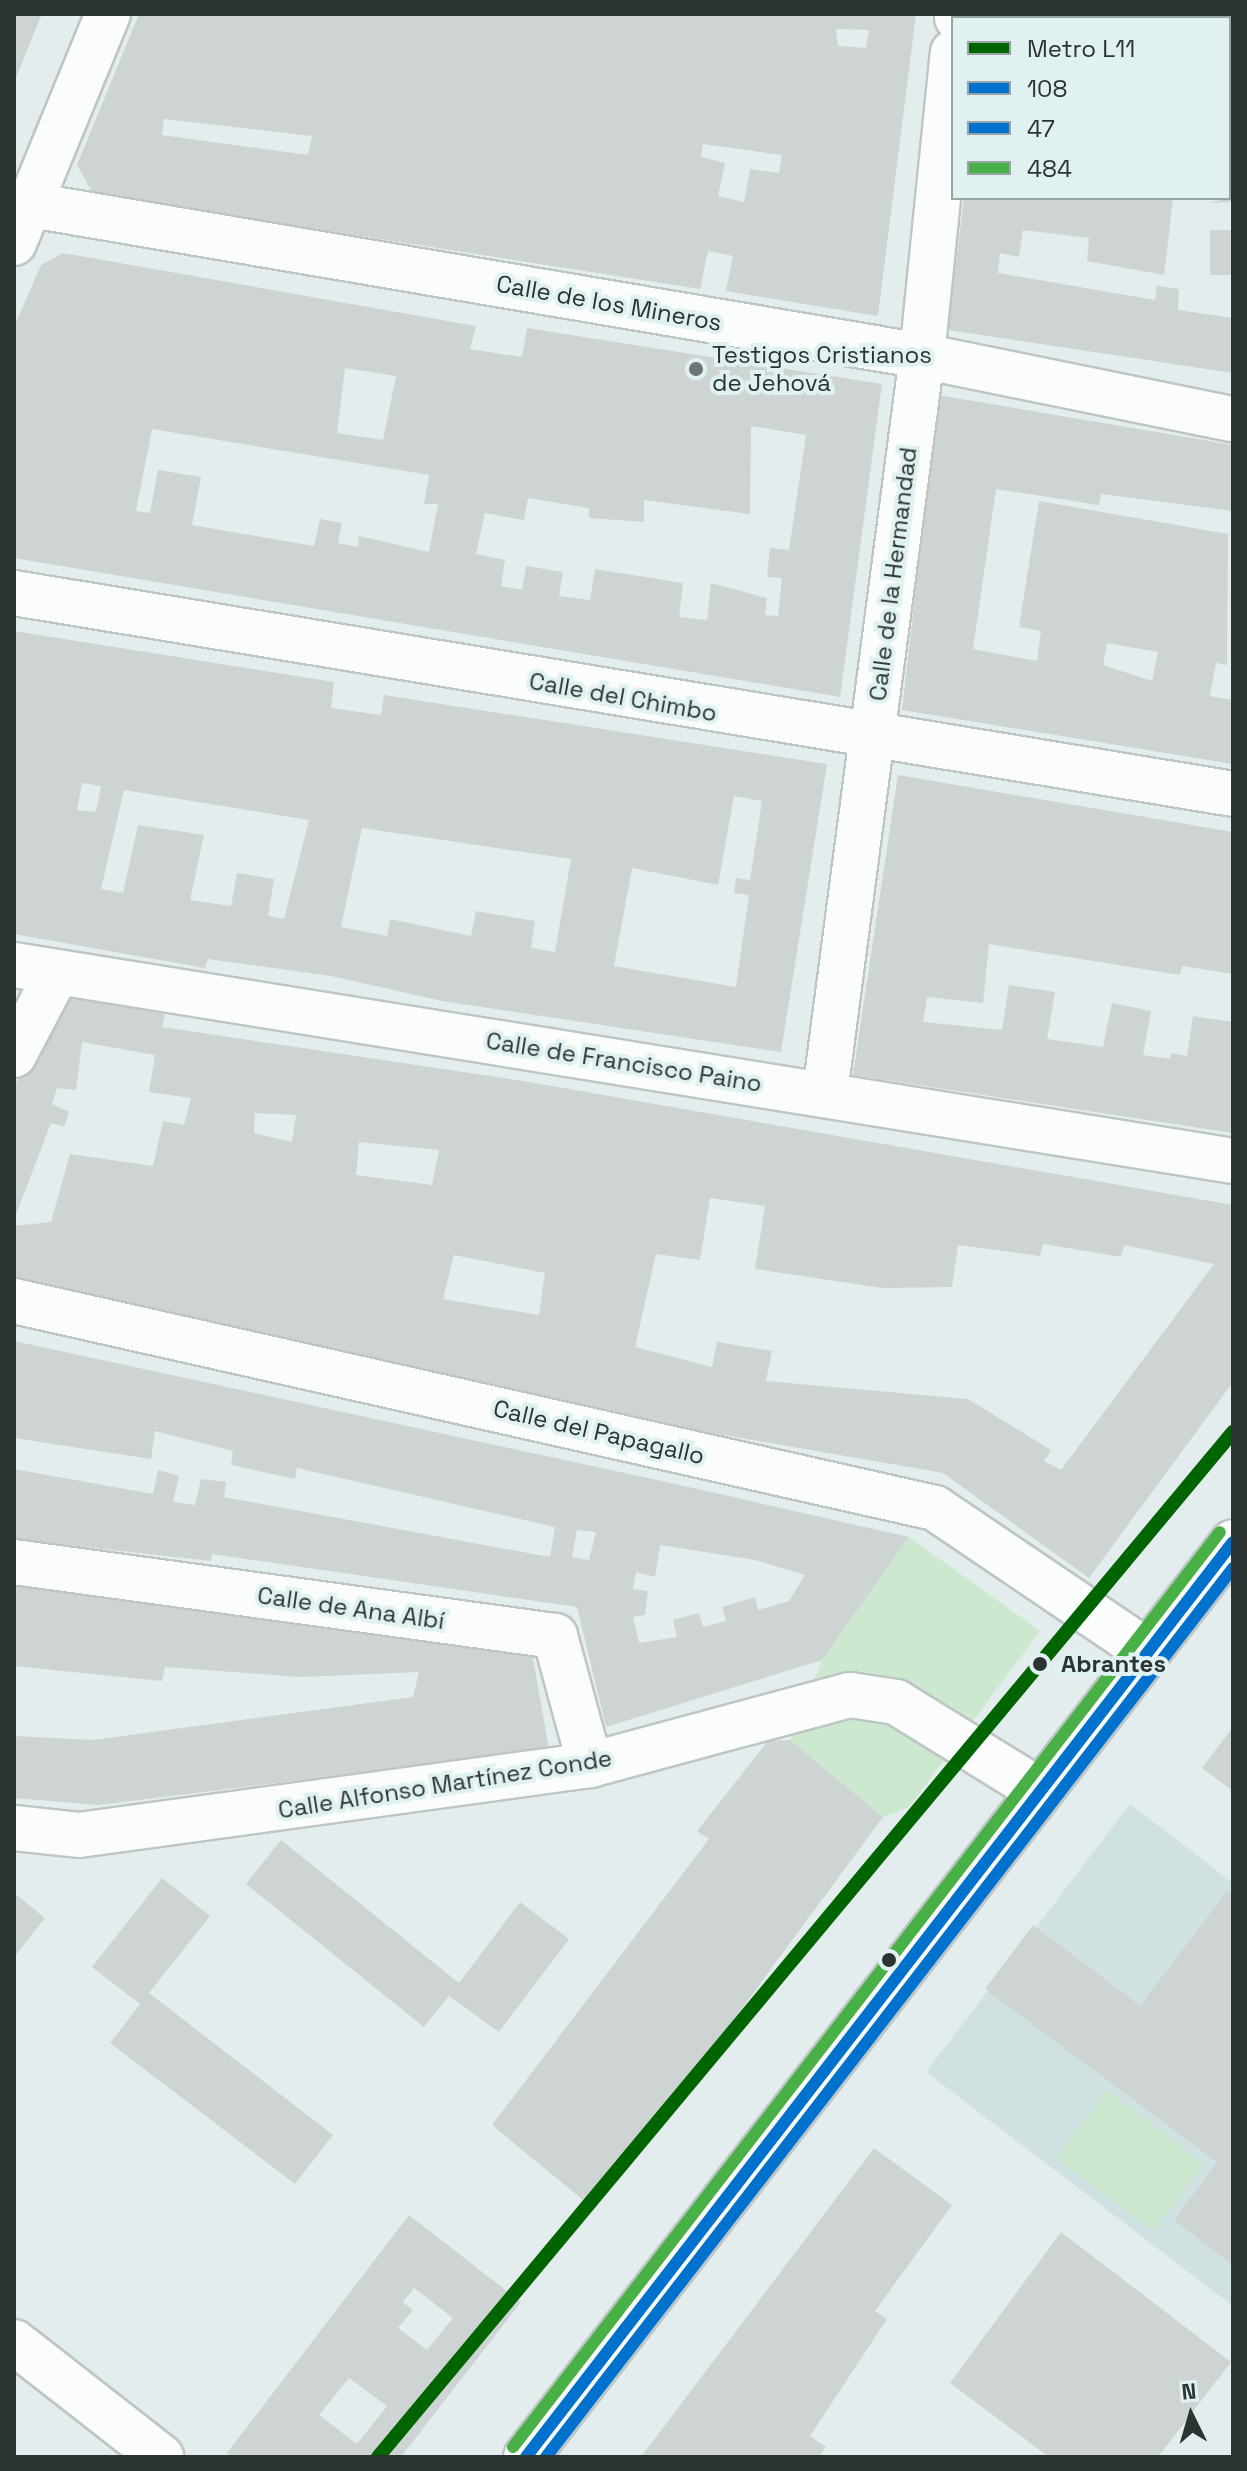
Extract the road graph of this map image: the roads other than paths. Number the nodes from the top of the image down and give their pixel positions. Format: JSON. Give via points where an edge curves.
{"nodes":[{"id":1,"x":108,"y":14,"type":"edge"},
{"id":2,"x":951,"y":73,"type":"edge"},
{"id":3,"x":22,"y":224,"type":"edge"},
{"id":4,"x":922,"y":356,"type":"junction"},
{"id":5,"x":1233,"y":419,"type":"edge"},
{"id":6,"x":14,"y":593,"type":"edge"},
{"id":7,"x":872,"y":739,"type":"junction"},
{"id":8,"x":1233,"y":794,"type":"edge"},
{"id":9,"x":14,"y":965,"type":"edge"},
{"id":10,"x":57,"y":973,"type":"junction"},
{"id":11,"x":14,"y":1055,"type":"edge"},
{"id":12,"x":825,"y":1093,"type":"junction"},
{"id":13,"x":1233,"y":1161,"type":"edge"},
{"id":14,"x":14,"y":1301,"type":"edge"},
{"id":15,"x":1233,"y":1542,"type":"edge"},
{"id":16,"x":14,"y":1562,"type":"edge"},
{"id":17,"x":1146,"y":1651,"type":"junction"},
{"id":18,"x":590,"y":1765,"type":"junction"},
{"id":19,"x":1037,"y":1789,"type":"junction"},
{"id":20,"x":14,"y":1828,"type":"edge"},
{"id":21,"x":14,"y":2342,"type":"edge"},
{"id":22,"x":161,"y":2457,"type":"edge"},
{"id":23,"x":526,"y":2457,"type":"edge"}],
"edges":[{"from":1,"to":3,"type":"street"},
{"from":2,"to":4,"type":"street","name":"Calle de la Hermandad"},
{"from":3,"to":4,"type":"street","name":"Calle de los Mineros"},
{"from":4,"to":5,"type":"street","name":"Calle de los Mineros"},
{"from":4,"to":7,"type":"street","name":"Calle de la Hermandad"},
{"from":6,"to":7,"type":"street","name":"Calle del Chimbo"},
{"from":7,"to":8,"type":"street","name":"Calle del Chimbo"},
{"from":7,"to":12,"type":"street","name":"Calle de la Hermandad"},
{"from":9,"to":10,"type":"street","name":"Calle de Francisco Paino"},
{"from":10,"to":11,"type":"street"},
{"from":10,"to":12,"type":"street","name":"Calle de Francisco Paino"},
{"from":12,"to":13,"type":"street","name":"Calle de Francisco Paino"},
{"from":14,"to":17,"type":"street","name":"Calle del Papagallo","via":[[935,1508]]},
{"from":15,"to":17,"type":"street"},
{"from":16,"to":18,"type":"street","name":"Calle de Ana Albí","via":[[555,1636]]},
{"from":17,"to":19,"type":"street"},
{"from":18,"to":19,"type":"street","name":"Calle Alfonso Martínez Conde","via":[[850,1695],[896,1702]]},
{"from":18,"to":20,"type":"street","name":"Calle Alfonso Martínez Conde","via":[[79,1835]]},
{"from":19,"to":23,"type":"street"},
{"from":21,"to":22,"type":"street"}]}
